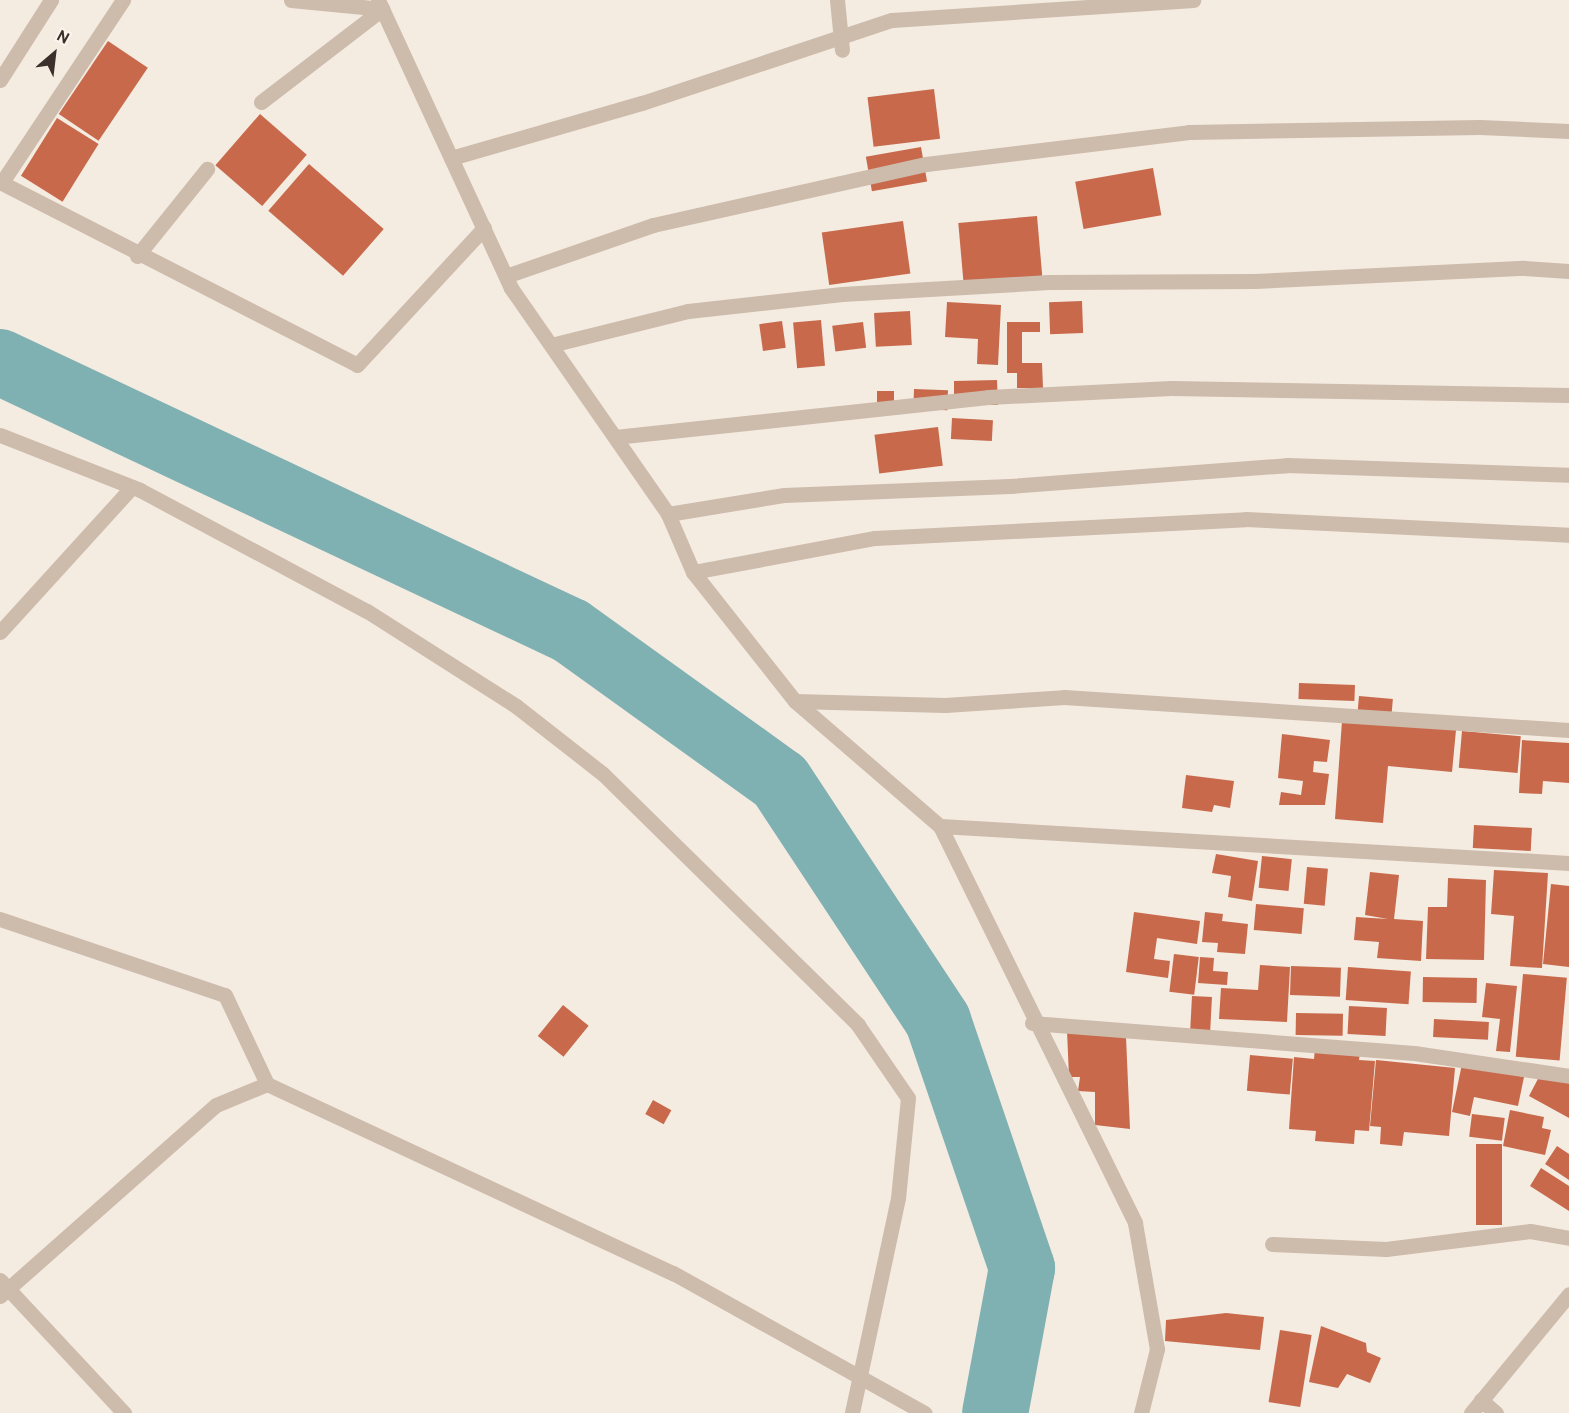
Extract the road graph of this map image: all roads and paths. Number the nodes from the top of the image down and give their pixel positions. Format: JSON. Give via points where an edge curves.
{"nodes":[{"id":1,"x":51,"y":0,"type":"edge"},
{"id":2,"x":123,"y":0,"type":"edge"},
{"id":3,"x":291,"y":0,"type":"edge"},
{"id":4,"x":837,"y":0,"type":"edge"},
{"id":5,"x":1193,"y":0,"type":"edge"},
{"id":6,"x":380,"y":4,"type":"edge"},
{"id":7,"x":841,"y":43,"type":"junction"},
{"id":8,"x":0,"y":80,"type":"edge"},
{"id":9,"x":261,"y":102,"type":"dead end"},
{"id":10,"x":1569,"y":131,"type":"edge"},
{"id":11,"x":451,"y":158,"type":"junction"},
{"id":12,"x":207,"y":169,"type":"dead end"},
{"id":13,"x":1,"y":182,"type":"edge"},
{"id":14,"x":484,"y":228,"type":"junction"},
{"id":15,"x":137,"y":256,"type":"junction"},
{"id":16,"x":1569,"y":271,"type":"edge"},
{"id":17,"x":506,"y":276,"type":"junction"},
{"id":18,"x":555,"y":344,"type":"junction"},
{"id":19,"x":1569,"y":395,"type":"edge"},
{"id":20,"x":0,"y":435,"type":"edge"},
{"id":21,"x":615,"y":437,"type":"junction"},
{"id":22,"x":1569,"y":476,"type":"edge"},
{"id":23,"x":132,"y":487,"type":"junction"},
{"id":24,"x":668,"y":514,"type":"junction"},
{"id":25,"x":1569,"y":535,"type":"edge"},
{"id":26,"x":693,"y":572,"type":"junction"},
{"id":27,"x":0,"y":632,"type":"edge"},
{"id":28,"x":795,"y":701,"type":"junction"},
{"id":29,"x":1569,"y":730,"type":"edge"},
{"id":30,"x":940,"y":826,"type":"junction"},
{"id":31,"x":1569,"y":863,"type":"edge"},
{"id":32,"x":0,"y":919,"type":"edge"},
{"id":33,"x":1032,"y":1023,"type":"junction"},
{"id":34,"x":1569,"y":1076,"type":"edge"},
{"id":35,"x":267,"y":1084,"type":"junction"},
{"id":36,"x":1569,"y":1238,"type":"edge"},
{"id":37,"x":1272,"y":1244,"type":"dead end"},
{"id":38,"x":3,"y":1288,"type":"edge"},
{"id":39,"x":1569,"y":1294,"type":"edge"},
{"id":40,"x":865,"y":1380,"type":"junction"},
{"id":41,"x":1481,"y":1400,"type":"junction"},
{"id":42,"x":124,"y":1413,"type":"edge"},
{"id":43,"x":852,"y":1413,"type":"edge"},
{"id":44,"x":925,"y":1413,"type":"edge"},
{"id":45,"x":1141,"y":1413,"type":"edge"},
{"id":46,"x":1471,"y":1413,"type":"edge"},
{"id":47,"x":1496,"y":1413,"type":"edge"}],
"edges":[{"from":1,"to":8,"type":"street"},
{"from":2,"to":13,"type":"street"},
{"from":3,"to":6,"type":"street"},
{"from":4,"to":7,"type":"street"},
{"from":5,"to":7,"type":"street","via":[[892,21]]},
{"from":6,"to":9,"type":"street"},
{"from":6,"to":11,"type":"street"},
{"from":7,"to":11,"type":"street"},
{"from":10,"to":17,"type":"street","via":[[1480,127],[1189,132],[926,164],[653,225]]},
{"from":11,"to":14,"type":"street"},
{"from":12,"to":15,"type":"street"},
{"from":13,"to":15,"type":"street"},
{"from":14,"to":15,"type":"street","via":[[357,365]]},
{"from":14,"to":17,"type":"street"},
{"from":16,"to":18,"type":"street","via":[[1524,268],[1256,281],[1049,282],[842,294],[688,311]]},
{"from":17,"to":18,"type":"street"},
{"from":18,"to":21,"type":"street"},
{"from":19,"to":21,"type":"street","via":[[1160,388],[988,397]]},
{"from":20,"to":23,"type":"street"},
{"from":21,"to":24,"type":"street"},
{"from":22,"to":24,"type":"street","via":[[1287,465],[1010,486],[784,495]]},
{"from":23,"to":27,"type":"street"},
{"from":23,"to":40,"type":"street","via":[[367,611],[516,706],[603,774],[858,1025],[908,1098],[898,1198]]},
{"from":24,"to":26,"type":"street"},
{"from":25,"to":26,"type":"street","via":[[1246,519],[875,538]]},
{"from":26,"to":28,"type":"street"},
{"from":28,"to":29,"type":"street","via":[[945,705],[1064,697]]},
{"from":28,"to":30,"type":"street"},
{"from":30,"to":31,"type":"street"},
{"from":30,"to":33,"type":"street"},
{"from":32,"to":35,"type":"street","via":[[225,995]]},
{"from":33,"to":34,"type":"street","via":[[1414,1053]]},
{"from":33,"to":45,"type":"street","via":[[1135,1223],[1157,1349]]},
{"from":35,"to":38,"type":"street","via":[[216,1105]]},
{"from":35,"to":40,"type":"street","via":[[673,1273]]},
{"from":36,"to":37,"type":"street","via":[[1530,1231],[1386,1249]]},
{"from":38,"to":42,"type":"street"},
{"from":39,"to":41,"type":"street"},
{"from":40,"to":43,"type":"street"},
{"from":40,"to":44,"type":"street"},
{"from":41,"to":46,"type":"street"},
{"from":41,"to":47,"type":"street"}]}
